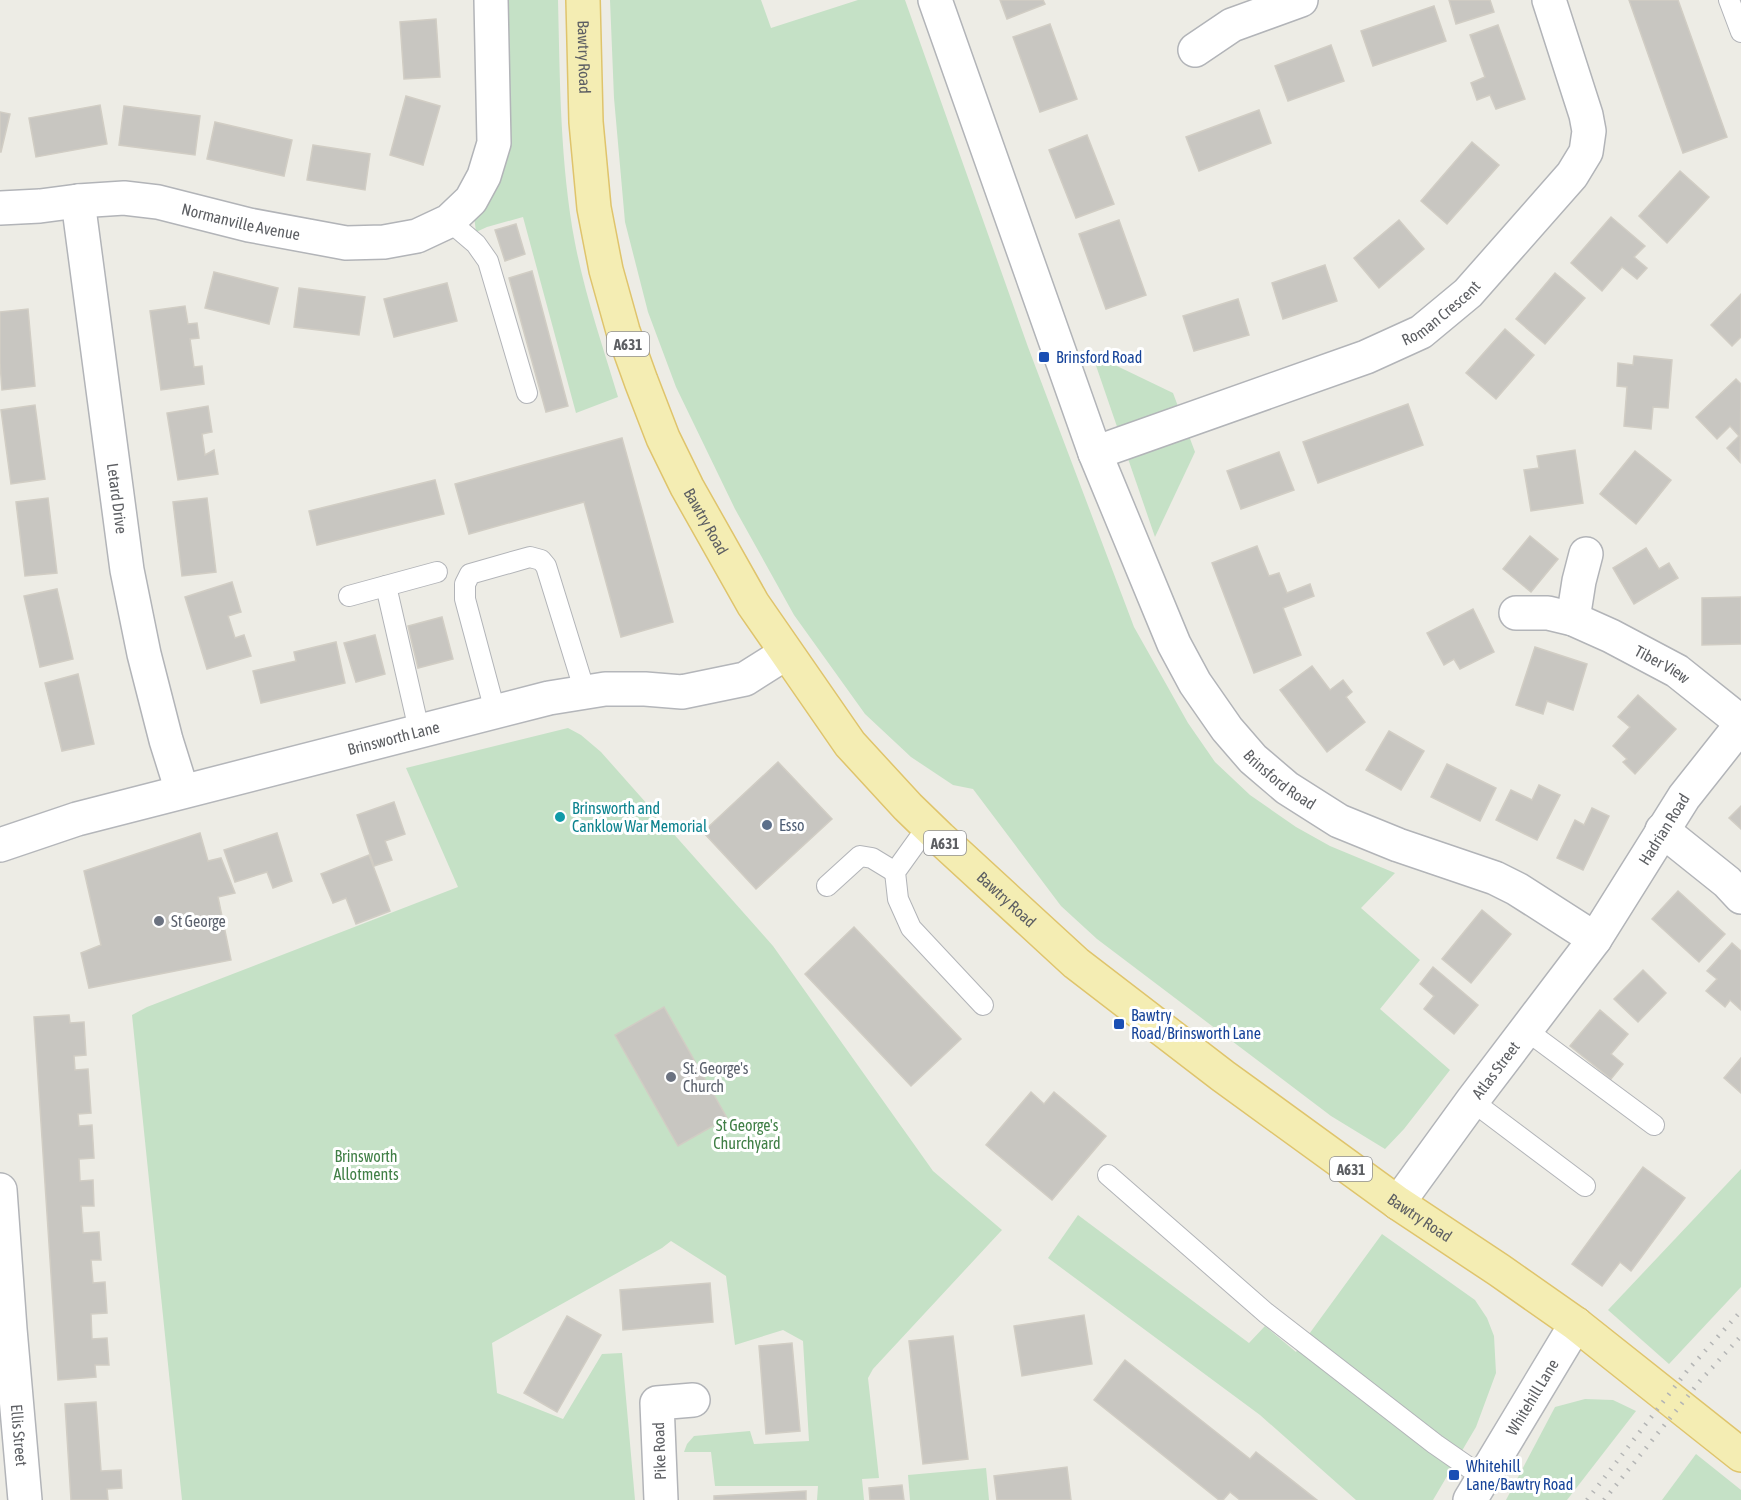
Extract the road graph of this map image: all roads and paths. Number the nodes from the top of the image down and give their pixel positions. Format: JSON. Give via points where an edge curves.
{"nodes":[{"id":1,"x":491,"y":0,"type":"edge"},
{"id":2,"x":583,"y":0,"type":"edge"},
{"id":3,"x":935,"y":0,"type":"edge"},
{"id":4,"x":1301,"y":0,"type":"edge"},
{"id":5,"x":1549,"y":0,"type":"edge"},
{"id":6,"x":1729,"y":0,"type":"edge"},
{"id":7,"x":1741,"y":32,"type":"edge"},
{"id":8,"x":1195,"y":50,"type":"dead end"},
{"id":9,"x":78,"y":201,"type":"junction"},
{"id":10,"x":0,"y":208,"type":"edge"},
{"id":11,"x":460,"y":210,"type":"junction"},
{"id":12,"x":528,"y":393,"type":"dead end"},
{"id":13,"x":1095,"y":453,"type":"junction"},
{"id":14,"x":1586,"y":554,"type":"dead end"},
{"id":15,"x":437,"y":572,"type":"dead end"},
{"id":16,"x":386,"y":586,"type":"junction"},
{"id":17,"x":349,"y":596,"type":"dead end"},
{"id":18,"x":1516,"y":613,"type":"dead end"},
{"id":19,"x":1573,"y":619,"type":"junction"},
{"id":20,"x":786,"y":653,"type":"junction"},
{"id":21,"x":585,"y":692,"type":"junction"},
{"id":22,"x":495,"y":711,"type":"junction"},
{"id":23,"x":1741,"y":723,"type":"edge"},
{"id":24,"x":419,"y":730,"type":"junction"},
{"id":25,"x":182,"y":790,"type":"junction"},
{"id":26,"x":928,"y":826,"type":"junction"},
{"id":27,"x":1662,"y":830,"type":"junction"},
{"id":28,"x":0,"y":845,"type":"edge"},
{"id":29,"x":895,"y":872,"type":"junction"},
{"id":30,"x":827,"y":886,"type":"dead end"},
{"id":31,"x":1741,"y":897,"type":"edge"},
{"id":32,"x":1595,"y":939,"type":"junction"},
{"id":33,"x":983,"y":1005,"type":"dead end"},
{"id":34,"x":1526,"y":1030,"type":"junction"},
{"id":35,"x":1472,"y":1101,"type":"junction"},
{"id":36,"x":1654,"y":1125,"type":"dead end"},
{"id":37,"x":1108,"y":1175,"type":"dead end"},
{"id":38,"x":1585,"y":1186,"type":"dead end"},
{"id":39,"x":0,"y":1190,"type":"edge"},
{"id":40,"x":1398,"y":1203,"type":"junction"},
{"id":41,"x":1576,"y":1324,"type":"junction"},
{"id":42,"x":693,"y":1400,"type":"dead end"},
{"id":43,"x":1741,"y":1455,"type":"edge"},
{"id":44,"x":1477,"y":1489,"type":"edge"},
{"id":45,"x":25,"y":1500,"type":"edge"},
{"id":46,"x":661,"y":1500,"type":"edge"}],
"edges":[{"from":1,"to":11,"type":"street","via":[[494,143],[484,176]]},
{"from":2,"to":20,"type":"main road","name":"Bawtry Road","number":"A631","via":[[586,122],[594,208],[623,331],[663,438],[687,487],[753,604]]},
{"from":3,"to":13,"type":"street","name":"Brinsford Road"},
{"from":4,"to":8,"type":"street","via":[[1232,25]]},
{"from":5,"to":13,"type":"street","name":"Roman Crescent","via":[[1586,116],[1586,152],[1572,175],[1468,293],[1421,332],[1366,357]]},
{"from":6,"to":7,"type":"lane"},
{"from":9,"to":10,"type":"street","name":"Normanville Avenue"},
{"from":9,"to":11,"type":"street","name":"Normanville Avenue","via":[[124,198],[158,202],[249,225],[346,243],[417,236]]},
{"from":9,"to":25,"type":"street","name":"Letard Drive","via":[[127,570],[144,654]]},
{"from":11,"to":12,"type":"lane","via":[[488,261]]},
{"from":13,"to":32,"type":"street","name":"Brinsford Road","via":[[1174,644],[1195,683],[1253,759],[1287,788],[1339,821],[1495,878]]},
{"from":14,"to":19,"type":"street"},
{"from":15,"to":16,"type":"lane"},
{"from":16,"to":17,"type":"lane"},
{"from":16,"to":24,"type":"lane"},
{"from":18,"to":19,"type":"street","name":"Tiber View","via":[[1548,613]]},
{"from":19,"to":23,"type":"street","name":"Tiber View","via":[[1677,671]]},
{"from":20,"to":21,"type":"street","name":"Brinsworth Lane","via":[[745,679],[682,692]]},
{"from":20,"to":26,"type":"main road","name":"Bawtry Road","number":"A631","via":[[850,744]]},
{"from":21,"to":22,"type":"street","name":"Brinsworth Lane"},
{"from":21,"to":22,"type":"lane","via":[[546,566],[530,557],[470,574],[465,584],[465,599]]},
{"from":22,"to":24,"type":"street","name":"Brinsworth Lane"},
{"from":23,"to":27,"type":"street","name":"Hadrian Road"},
{"from":24,"to":25,"type":"street","name":"Brinsworth Lane"},
{"from":25,"to":28,"type":"street","name":"Brinsworth Lane"},
{"from":26,"to":29,"type":"lane"},
{"from":26,"to":40,"type":"main road","name":"Bawtry Road","number":"A631","via":[[1076,963]]},
{"from":27,"to":31,"type":"street"},
{"from":27,"to":32,"type":"street","name":"Hadrian Road"},
{"from":29,"to":30,"type":"lane","via":[[872,858],[860,856]]},
{"from":29,"to":33,"type":"lane","via":[[898,899],[911,928]]},
{"from":32,"to":34,"type":"street","name":"Atlas Street"},
{"from":34,"to":35,"type":"street","name":"Atlas Street"},
{"from":34,"to":36,"type":"lane"},
{"from":35,"to":38,"type":"lane"},
{"from":35,"to":40,"type":"street","name":"Atlas Street"},
{"from":37,"to":44,"type":"lane","via":[[1266,1312],[1435,1444]]},
{"from":39,"to":45,"type":"street","name":"Ellis Street"},
{"from":40,"to":41,"type":"main road","name":"Bawtry Road","number":"A631"},
{"from":41,"to":43,"type":"main road","name":"Bawtry Road","number":"A631"},
{"from":41,"to":44,"type":"street","name":"Whitehill Lane"},
{"from":42,"to":46,"type":"street","name":"Pike Road","via":[[657,1403]]}]}
